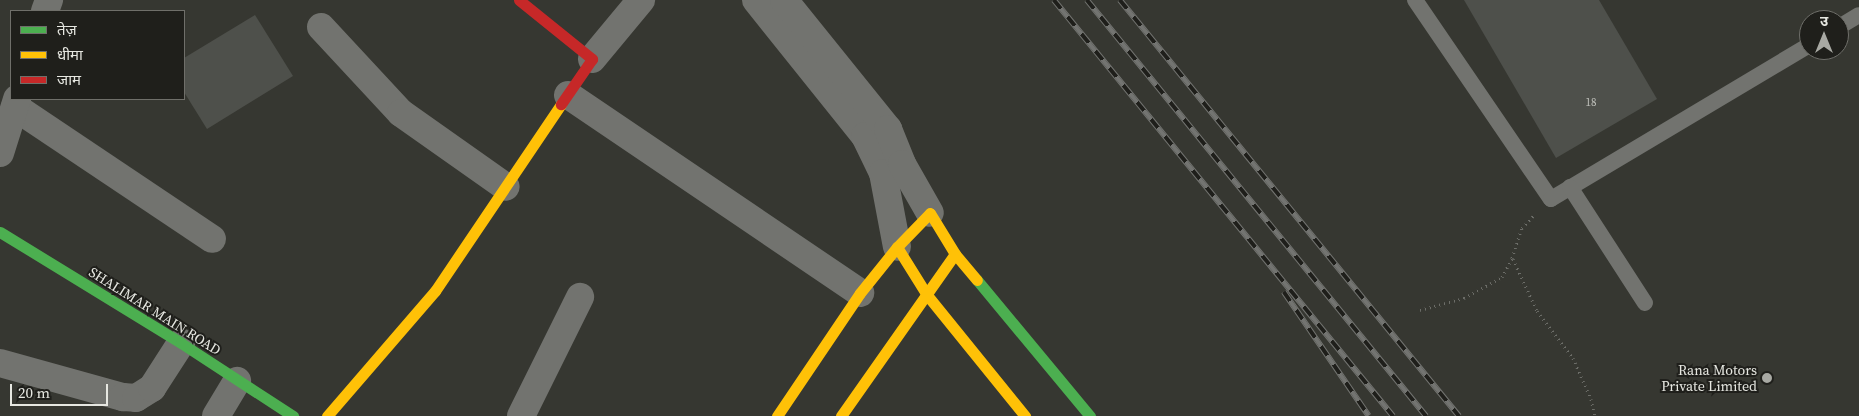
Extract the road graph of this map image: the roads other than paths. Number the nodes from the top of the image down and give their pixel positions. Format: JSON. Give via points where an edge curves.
{"nodes":[{"id":1,"x":520,"y":0,"type":"edge"},
{"id":2,"x":641,"y":0,"type":"edge"},
{"id":3,"x":756,"y":0,"type":"edge"},
{"id":4,"x":784,"y":0,"type":"edge"},
{"id":5,"x":1415,"y":0,"type":"edge"},
{"id":6,"x":320,"y":27,"type":"dead end"},
{"id":7,"x":1799,"y":51,"type":"edge"},
{"id":8,"x":592,"y":59,"type":"junction"},
{"id":9,"x":568,"y":95,"type":"junction"},
{"id":10,"x":16,"y":103,"type":"edge"},
{"id":11,"x":0,"y":154,"type":"edge"},
{"id":12,"x":506,"y":187,"type":"junction"},
{"id":13,"x":1570,"y":187,"type":"junction"},
{"id":14,"x":930,"y":213,"type":"junction"},
{"id":15,"x":0,"y":232,"type":"edge"},
{"id":16,"x":212,"y":239,"type":"dead end"},
{"id":17,"x":897,"y":248,"type":"junction"},
{"id":18,"x":955,"y":254,"type":"junction"},
{"id":19,"x":860,"y":293,"type":"junction"},
{"id":20,"x":927,"y":294,"type":"junction"},
{"id":21,"x":580,"y":297,"type":"dead end"},
{"id":22,"x":1644,"y":303,"type":"dead end"},
{"id":23,"x":181,"y":343,"type":"junction"},
{"id":24,"x":0,"y":362,"type":"edge"},
{"id":25,"x":237,"y":380,"type":"junction"},
{"id":26,"x":216,"y":416,"type":"edge"},
{"id":27,"x":293,"y":416,"type":"edge"},
{"id":28,"x":327,"y":416,"type":"edge"},
{"id":29,"x":521,"y":416,"type":"edge"},
{"id":30,"x":777,"y":416,"type":"edge"},
{"id":31,"x":841,"y":416,"type":"edge"},
{"id":32,"x":1025,"y":416,"type":"edge"},
{"id":33,"x":1090,"y":416,"type":"edge"}],
"edges":[{"from":1,"to":8,"type":"street"},
{"from":2,"to":8,"type":"street"},
{"from":3,"to":17,"type":"street","via":[[865,136],[883,173]]},
{"from":4,"to":14,"type":"street","via":[[888,129],[902,164]]},
{"from":5,"to":13,"type":"lane","via":[[1551,199]]},
{"from":6,"to":12,"type":"street","via":[[401,113]]},
{"from":7,"to":13,"type":"lane"},
{"from":8,"to":9,"type":"street"},
{"from":9,"to":12,"type":"street"},
{"from":9,"to":19,"type":"street"},
{"from":10,"to":11,"type":"street"},
{"from":10,"to":16,"type":"street"},
{"from":12,"to":28,"type":"street","via":[[435,291]]},
{"from":13,"to":22,"type":"lane"},
{"from":14,"to":17,"type":"street"},
{"from":14,"to":18,"type":"street"},
{"from":15,"to":23,"type":"street","name":"SHALIMAR MAIN ROAD"},
{"from":17,"to":19,"type":"street"},
{"from":17,"to":20,"type":"street"},
{"from":18,"to":20,"type":"street"},
{"from":18,"to":33,"type":"street"},
{"from":19,"to":30,"type":"street"},
{"from":20,"to":31,"type":"street"},
{"from":20,"to":32,"type":"street"},
{"from":21,"to":29,"type":"street"},
{"from":23,"to":24,"type":"street","via":[[152,388],[136,398]]},
{"from":23,"to":25,"type":"street","name":"SHALIMAR MAIN ROAD"},
{"from":25,"to":26,"type":"street"},
{"from":25,"to":27,"type":"street","name":"SHALIMAR MAIN ROAD"}]}
